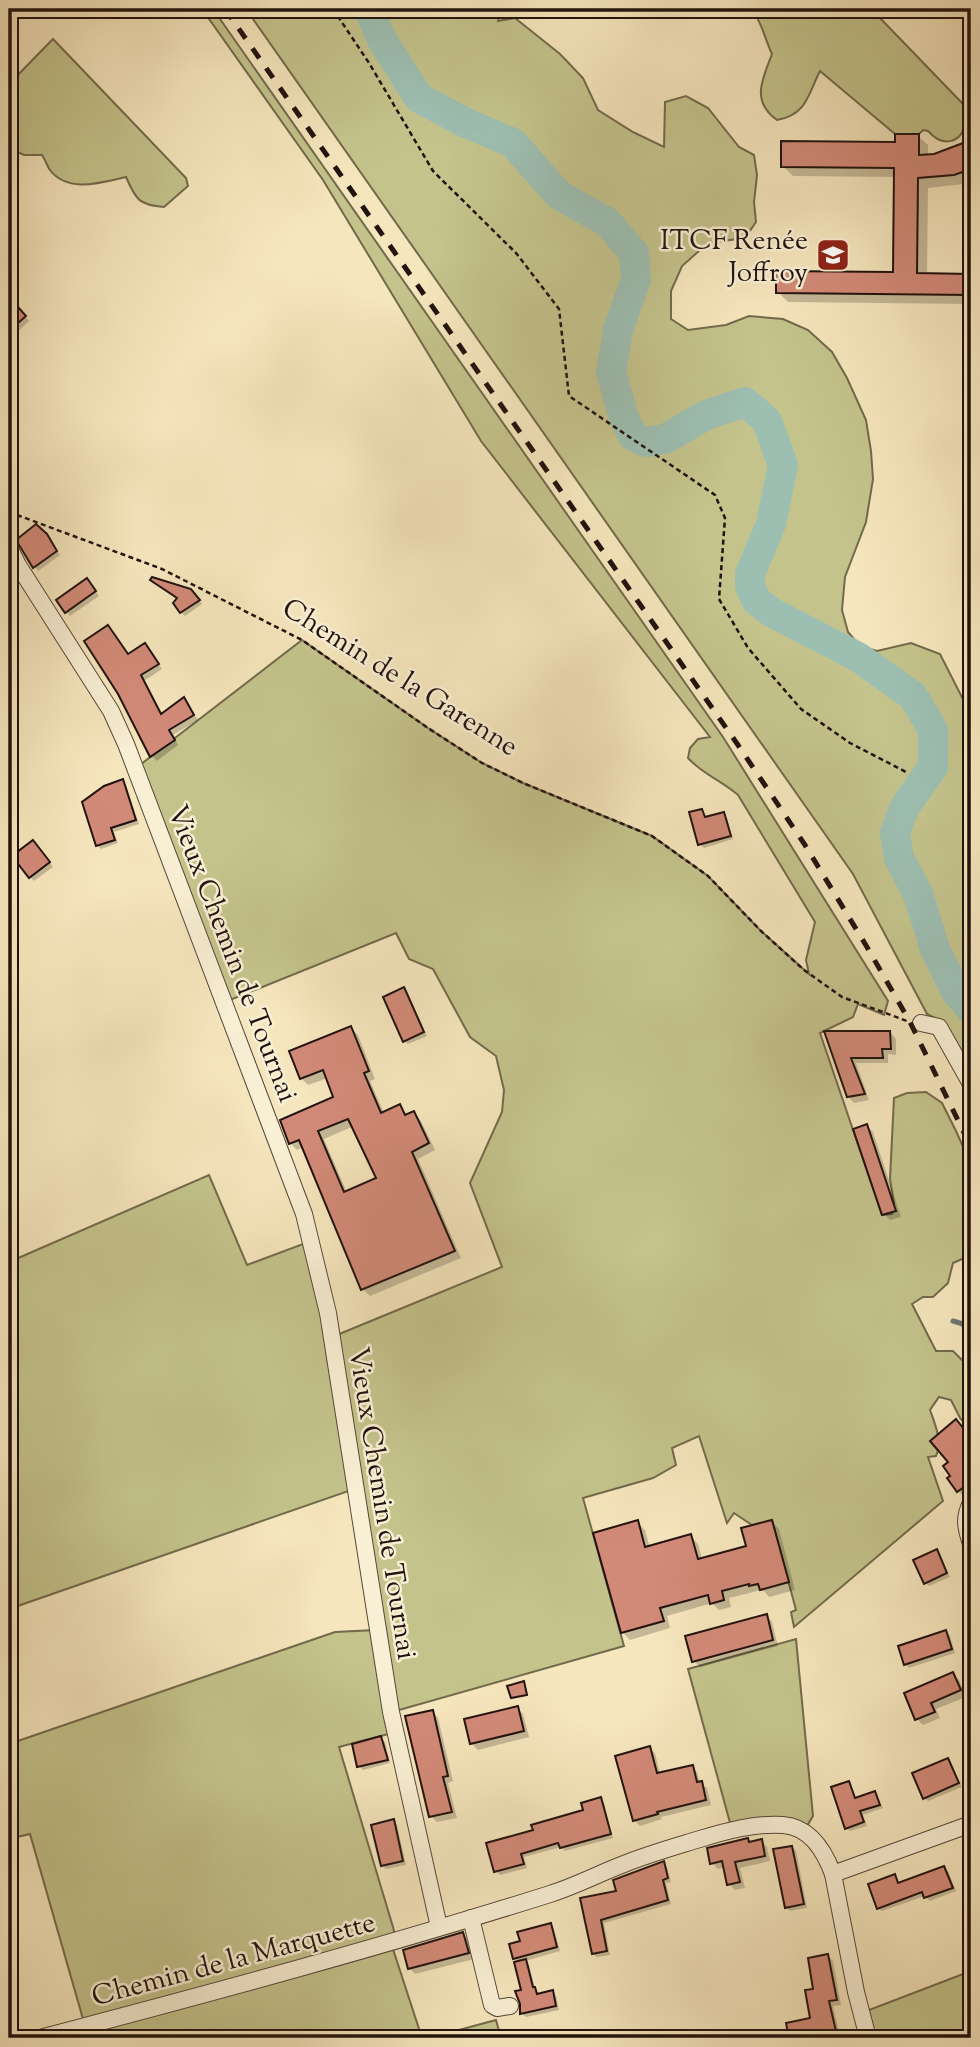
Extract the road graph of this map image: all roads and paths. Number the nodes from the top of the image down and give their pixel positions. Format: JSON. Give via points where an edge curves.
{"nodes":[{"id":1,"x":333,"y":9,"type":"edge"},
{"id":2,"x":9,"y":512,"type":"edge"},
{"id":3,"x":9,"y":547,"type":"edge"},
{"id":4,"x":908,"y":773,"type":"dead end"},
{"id":5,"x":921,"y":1023,"type":"joint"},
{"id":6,"x":971,"y":1084,"type":"edge"},
{"id":7,"x":971,"y":1503,"type":"edge"},
{"id":8,"x":971,"y":1544,"type":"edge"},
{"id":9,"x":971,"y":1824,"type":"edge"},
{"id":10,"x":833,"y":1874,"type":"junction"},
{"id":11,"x":471,"y":1917,"type":"junction"},
{"id":12,"x":439,"y":1927,"type":"junction"},
{"id":13,"x":510,"y":2006,"type":"dead end"},
{"id":14,"x":40,"y":2038,"type":"edge"},
{"id":15,"x":868,"y":2038,"type":"edge"}],
"edges":[{"from":1,"to":4,"type":"path","via":[[433,171],[516,253],[559,309],[569,396],[715,495],[725,518],[719,599],[748,648],[801,709],[850,743]]},
{"from":2,"to":5,"type":"path","name":"Chemin de la Garenne","via":[[162,569],[302,640],[482,763],[652,836],[708,876],[761,931],[842,998]]},
{"from":3,"to":12,"type":"street","name":"Vieux Chemin de Tournai","via":[[121,733],[304,1214],[328,1313],[391,1712]]},
{"from":5,"to":6,"type":"street","via":[[939,1027]]},
{"from":7,"to":8,"type":"street","via":[[965,1525]]},
{"from":9,"to":10,"type":"street"},
{"from":10,"to":11,"type":"street","via":[[822,1850],[804,1831],[766,1825],[673,1847],[554,1893]]},
{"from":10,"to":15,"type":"street"},
{"from":11,"to":12,"type":"street"},
{"from":11,"to":13,"type":"street","via":[[492,2005]]},
{"from":12,"to":14,"type":"street","name":"Chemin de la Marquette"}]}
